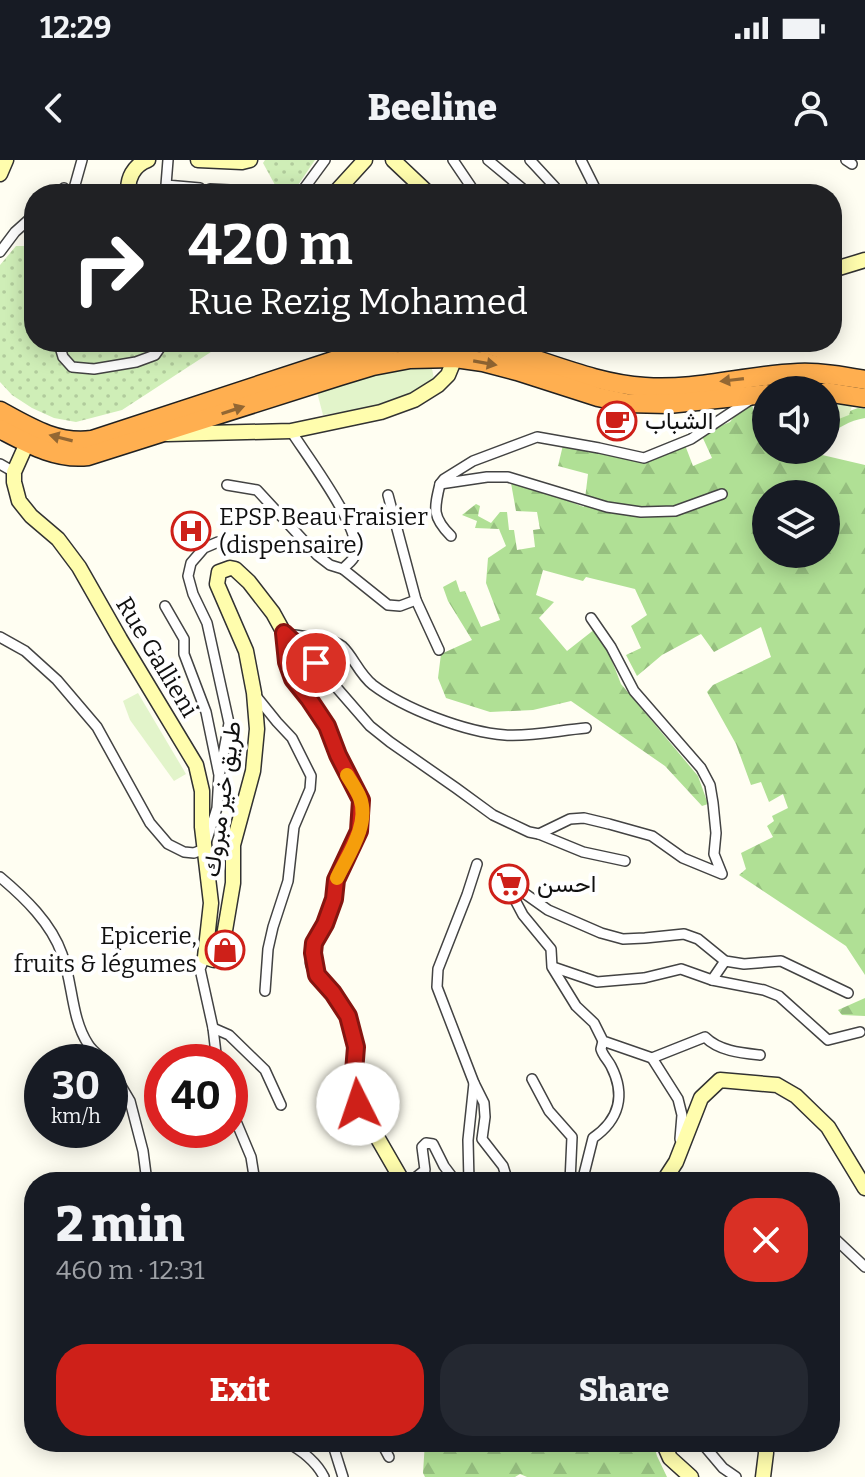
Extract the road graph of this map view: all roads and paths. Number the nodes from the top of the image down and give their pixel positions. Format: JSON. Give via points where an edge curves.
{"nodes":[{"id":1,"x":6,"y":160,"type":"edge"},
{"id":2,"x":82,"y":160,"type":"edge"},
{"id":3,"x":148,"y":160,"type":"edge"},
{"id":4,"x":168,"y":160,"type":"edge"},
{"id":5,"x":198,"y":160,"type":"edge"},
{"id":6,"x":250,"y":160,"type":"edge"},
{"id":7,"x":325,"y":160,"type":"edge"},
{"id":8,"x":365,"y":160,"type":"edge"},
{"id":9,"x":393,"y":160,"type":"edge"},
{"id":10,"x":453,"y":160,"type":"edge"},
{"id":11,"x":488,"y":160,"type":"edge"},
{"id":12,"x":530,"y":160,"type":"edge"},
{"id":13,"x":581,"y":160,"type":"edge"},
{"id":14,"x":0,"y":174,"type":"edge"},
{"id":15,"x":69,"y":184,"type":"edge"},
{"id":16,"x":129,"y":184,"type":"edge"},
{"id":17,"x":166,"y":184,"type":"edge"},
{"id":18,"x":307,"y":184,"type":"edge"},
{"id":19,"x":345,"y":184,"type":"edge"},
{"id":20,"x":418,"y":184,"type":"edge"},
{"id":21,"x":469,"y":184,"type":"edge"},
{"id":22,"x":517,"y":184,"type":"edge"},
{"id":23,"x":552,"y":184,"type":"edge"},
{"id":24,"x":593,"y":184,"type":"edge"},
{"id":25,"x":24,"y":224,"type":"edge"},
{"id":26,"x":0,"y":252,"type":"edge"},
{"id":27,"x":865,"y":260,"type":"edge"},
{"id":28,"x":842,"y":267,"type":"edge"},
{"id":29,"x":62,"y":352,"type":"edge"},
{"id":30,"x":157,"y":352,"type":"edge"},
{"id":31,"x":364,"y":352,"type":"edge"},
{"id":32,"x":511,"y":352,"type":"edge"},
{"id":33,"x":455,"y":358,"type":"junction"},
{"id":34,"x":865,"y":380,"type":"edge"},
{"id":35,"x":840,"y":394,"type":"edge"},
{"id":36,"x":752,"y":395,"type":"edge"},
{"id":37,"x":865,"y":398,"type":"edge"},
{"id":38,"x":752,"y":401,"type":"edge"},
{"id":39,"x":0,"y":411,"type":"edge"},
{"id":40,"x":0,"y":429,"type":"edge"},
{"id":41,"x":291,"y":431,"type":"junction"},
{"id":42,"x":159,"y":434,"type":"junction"},
{"id":43,"x":27,"y":443,"type":"junction"},
{"id":44,"x":0,"y":464,"type":"edge"},
{"id":45,"x":14,"y":472,"type":"junction"},
{"id":46,"x":440,"y":484,"type":"junction"},
{"id":47,"x":227,"y":485,"type":"dead end"},
{"id":48,"x":722,"y":494,"type":"dead end"},
{"id":49,"x":388,"y":495,"type":"dead end"},
{"id":50,"x":451,"y":536,"type":"dead end"},
{"id":51,"x":218,"y":542,"type":"dead end"},
{"id":52,"x":343,"y":569,"type":"junction"},
{"id":53,"x":416,"y":600,"type":"junction"},
{"id":54,"x":165,"y":606,"type":"dead end"},
{"id":55,"x":591,"y":618,"type":"dead end"},
{"id":56,"x":284,"y":633,"type":"junction"},
{"id":57,"x":0,"y":637,"type":"edge"},
{"id":58,"x":439,"y":650,"type":"dead end"},
{"id":59,"x":254,"y":693,"type":"junction"},
{"id":60,"x":586,"y":728,"type":"dead end"},
{"id":61,"x":219,"y":775,"type":"junction"},
{"id":62,"x":539,"y":834,"type":"junction"},
{"id":63,"x":204,"y":849,"type":"junction"},
{"id":64,"x":625,"y":861,"type":"dead end"},
{"id":65,"x":477,"y":864,"type":"dead end"},
{"id":66,"x":0,"y":877,"type":"edge"},
{"id":67,"x":205,"y":957,"type":"junction"},
{"id":68,"x":725,"y":961,"type":"junction"},
{"id":69,"x":552,"y":967,"type":"junction"},
{"id":70,"x":712,"y":980,"type":"junction"},
{"id":71,"x":265,"y":991,"type":"dead end"},
{"id":72,"x":848,"y":993,"type":"dead end"},
{"id":73,"x":213,"y":1028,"type":"junction"},
{"id":74,"x":860,"y":1032,"type":"dead end"},
{"id":75,"x":603,"y":1041,"type":"junction"},
{"id":76,"x":88,"y":1044,"type":"edge"},
{"id":77,"x":215,"y":1044,"type":"edge"},
{"id":78,"x":760,"y":1055,"type":"dead end"},
{"id":79,"x":652,"y":1058,"type":"junction"},
{"id":80,"x":532,"y":1079,"type":"dead end"},
{"id":81,"x":474,"y":1083,"type":"junction"},
{"id":82,"x":128,"y":1098,"type":"edge"},
{"id":83,"x":281,"y":1105,"type":"dead end"},
{"id":84,"x":247,"y":1148,"type":"edge"},
{"id":85,"x":678,"y":1158,"type":"junction"},
{"id":86,"x":146,"y":1172,"type":"edge"},
{"id":87,"x":253,"y":1172,"type":"edge"},
{"id":88,"x":397,"y":1172,"type":"edge"},
{"id":89,"x":422,"y":1172,"type":"edge"},
{"id":90,"x":448,"y":1172,"type":"edge"},
{"id":91,"x":469,"y":1172,"type":"edge"},
{"id":92,"x":505,"y":1172,"type":"edge"},
{"id":93,"x":570,"y":1172,"type":"edge"},
{"id":94,"x":584,"y":1172,"type":"edge"},
{"id":95,"x":669,"y":1172,"type":"edge"},
{"id":96,"x":865,"y":1188,"type":"edge"},
{"id":97,"x":840,"y":1243,"type":"edge"},
{"id":98,"x":865,"y":1267,"type":"edge"},
{"id":99,"x":302,"y":1452,"type":"edge"},
{"id":100,"x":335,"y":1452,"type":"edge"},
{"id":101,"x":386,"y":1452,"type":"edge"},
{"id":102,"x":667,"y":1452,"type":"edge"},
{"id":103,"x":709,"y":1452,"type":"edge"},
{"id":104,"x":766,"y":1452,"type":"edge"},
{"id":105,"x":389,"y":1457,"type":"dead end"},
{"id":106,"x":324,"y":1477,"type":"edge"},
{"id":107,"x":343,"y":1477,"type":"edge"},
{"id":108,"x":691,"y":1477,"type":"edge"},
{"id":109,"x":736,"y":1477,"type":"edge"},
{"id":110,"x":763,"y":1477,"type":"edge"}],
"edges":[{"from":1,"to":14,"type":"street"},
{"from":2,"to":15,"type":"street"},
{"from":3,"to":16,"type":"street","via":[[132,172]]},
{"from":4,"to":17,"type":"street"},
{"from":5,"to":6,"type":"street"},
{"from":7,"to":18,"type":"street"},
{"from":8,"to":19,"type":"street"},
{"from":9,"to":20,"type":"street"},
{"from":10,"to":21,"type":"street"},
{"from":11,"to":22,"type":"street"},
{"from":12,"to":23,"type":"street"},
{"from":13,"to":24,"type":"street"},
{"from":25,"to":26,"type":"street"},
{"from":27,"to":28,"type":"street"},
{"from":29,"to":30,"type":"street","via":[[72,367],[94,369],[136,362]]},
{"from":31,"to":39,"type":"highway","one_way":true,"via":[[92,440],[52,437]]},
{"from":34,"to":32,"type":"highway","one_way":true,"via":[[798,373],[643,387],[596,379]]},
{"from":33,"to":36,"type":"highway","one_way":true,"via":[[505,367],[626,403]]},
{"from":33,"to":41,"type":"street","via":[[448,375],[414,400]]},
{"from":42,"to":33,"type":"highway","one_way":true,"via":[[373,366]]},
{"from":35,"to":37,"type":"highway"},
{"from":38,"to":46,"type":"street","via":[[691,439],[644,458],[537,437],[473,461]]},
{"from":40,"to":43,"type":"highway"},
{"from":41,"to":42,"type":"street"},
{"from":41,"to":52,"type":"street","via":[[354,536],[354,558]]},
{"from":42,"to":43,"type":"highway","via":[[80,457]]},
{"from":43,"to":45,"type":"street"},
{"from":44,"to":45,"type":"street"},
{"from":45,"to":63,"type":"street","name":"Rue Gallieni","via":[[19,501],[79,567],[196,765]]},
{"from":46,"to":48,"type":"street","via":[[508,477],[641,512],[675,511]]},
{"from":46,"to":50,"type":"street","via":[[435,512]]},
{"from":47,"to":52,"type":"street","via":[[257,490],[317,555]]},
{"from":49,"to":53,"type":"street"},
{"from":51,"to":61,"type":"street","via":[[204,548],[188,576],[207,623],[229,723]]},
{"from":52,"to":53,"type":"street","via":[[388,605]]},
{"from":53,"to":58,"type":"street"},
{"from":54,"to":61,"type":"street","via":[[184,639]]},
{"from":55,"to":62,"type":"street","via":[[634,691],[710,785],[714,854],[723,873],[683,858],[652,836],[584,818]]},
{"from":56,"to":59,"type":"street","name":"طريق خير مبروك","via":[[249,582],[235,569],[219,572],[217,584],[246,651]]},
{"from":56,"to":60,"type":"street","via":[[342,647],[375,686],[447,723],[508,735]]},
{"from":56,"to":62,"type":"street","via":[[390,742],[493,815]]},
{"from":56,"to":88,"type":"street","name":"طريق خير مبروك","via":[[293,679],[327,726],[361,800],[359,831],[314,943],[313,963],[348,1016],[356,1047],[353,1084],[358,1104]]},
{"from":57,"to":63,"type":"street","via":[[57,680],[97,727],[150,823],[168,844],[184,852]]},
{"from":59,"to":67,"type":"street","name":"طريق خير مبروك","via":[[253,771],[233,845],[227,927],[220,956]]},
{"from":59,"to":71,"type":"street","via":[[292,738],[311,776],[294,827],[288,881],[268,949]]},
{"from":61,"to":63,"type":"street","via":[[217,808]]},
{"from":62,"to":64,"type":"street"},
{"from":63,"to":67,"type":"street","name":"Rue Gallieni","via":[[211,903]]},
{"from":65,"to":81,"type":"street","via":[[438,969],[437,987]]},
{"from":66,"to":76,"type":"street","via":[[30,904],[62,951],[76,1017]]},
{"from":67,"to":73,"type":"street","name":"Rue Gallieni","via":[[200,969]]},
{"from":68,"to":69,"type":"street","via":[[684,934],[623,939],[601,933],[548,910],[506,883],[551,949]]},
{"from":68,"to":70,"type":"street"},
{"from":68,"to":72,"type":"street","via":[[781,961]]},
{"from":69,"to":70,"type":"street","via":[[597,982],[681,969]]},
{"from":69,"to":75,"type":"street"},
{"from":70,"to":74,"type":"street","via":[[779,996],[828,1040]]},
{"from":73,"to":77,"type":"street","name":"Rue Gallieni"},
{"from":73,"to":83,"type":"street","via":[[229,1035],[265,1070]]},
{"from":75,"to":79,"type":"street"},
{"from":75,"to":94,"type":"street","via":[[601,1049],[616,1081],[616,1114],[593,1138]]},
{"from":78,"to":79,"type":"street","via":[[713,1046],[705,1037]]},
{"from":79,"to":85,"type":"street","via":[[678,1099]]},
{"from":80,"to":93,"type":"street","via":[[549,1111],[572,1137]]},
{"from":81,"to":91,"type":"street"},
{"from":81,"to":92,"type":"street","via":[[484,1103],[482,1139]]},
{"from":82,"to":86,"type":"street"},
{"from":84,"to":87,"type":"street"},
{"from":85,"to":95,"type":"street"},
{"from":85,"to":96,"type":"street","via":[[701,1098],[720,1080],[777,1085],[828,1127]]},
{"from":89,"to":90,"type":"street","via":[[426,1143],[433,1144]]},
{"from":97,"to":98,"type":"street"},
{"from":99,"to":106,"type":"street"},
{"from":100,"to":107,"type":"street"},
{"from":101,"to":105,"type":"street"},
{"from":102,"to":108,"type":"street"},
{"from":103,"to":109,"type":"street"},
{"from":104,"to":110,"type":"street"}]}
